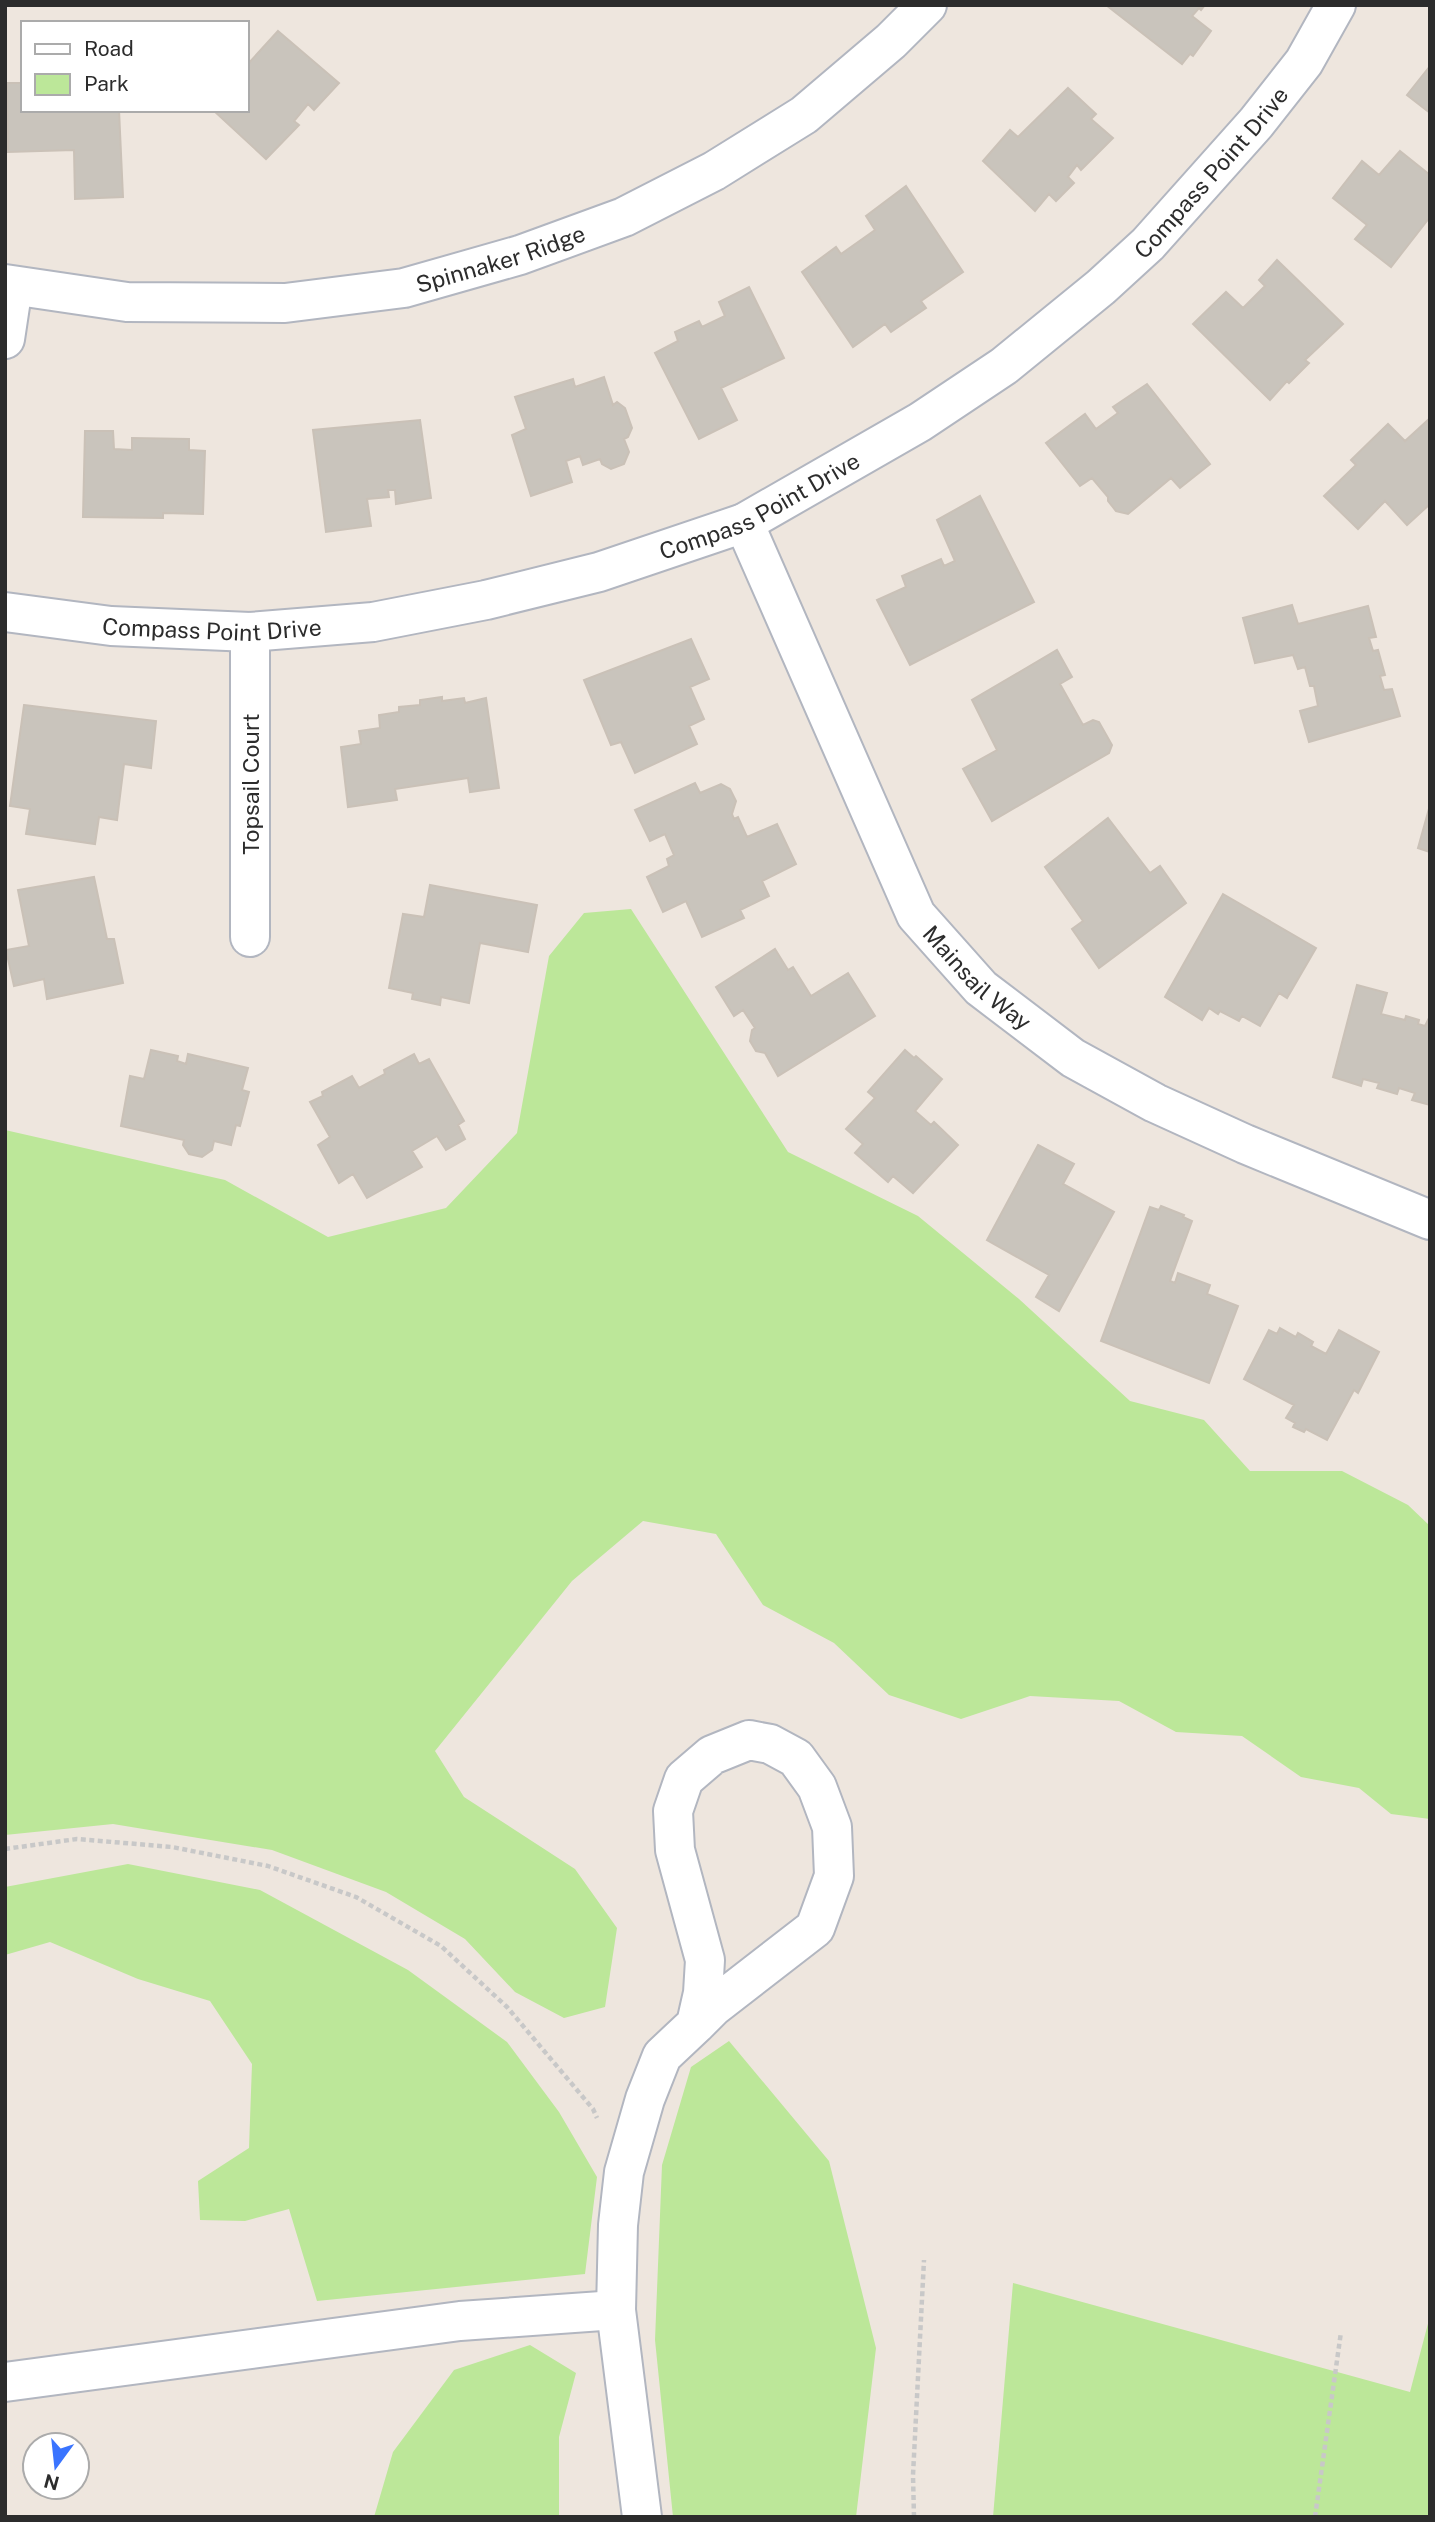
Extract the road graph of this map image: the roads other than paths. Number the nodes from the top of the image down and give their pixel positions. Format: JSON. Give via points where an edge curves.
{"nodes":[{"id":1,"x":926,"y":5,"type":"edge"},
{"id":2,"x":1336,"y":5,"type":"edge"},
{"id":3,"x":9,"y":285,"type":"edge"},
{"id":4,"x":5,"y":339,"type":"edge"},
{"id":5,"x":744,"y":523,"type":"junction"},
{"id":6,"x":5,"y":612,"type":"edge"},
{"id":7,"x":250,"y":632,"type":"junction"},
{"id":8,"x":250,"y":937,"type":"dead end"},
{"id":9,"x":1430,"y":1220,"type":"edge"},
{"id":10,"x":696,"y":2024,"type":"junction"},
{"id":11,"x":616,"y":2310,"type":"junction"},
{"id":12,"x":9,"y":2386,"type":"edge"},
{"id":13,"x":642,"y":2517,"type":"edge"}],
"edges":[{"from":1,"to":3,"type":"street","name":"Spinnaker Ridge","via":[[804,115],[713,171],[624,217],[520,255],[404,289],[285,303],[127,302]]},
{"from":2,"to":5,"type":"street","name":"Compass Point Drive","via":[[1304,62],[1256,123],[1148,244],[1101,287],[973,387]]},
{"from":3,"to":4,"type":"street"},
{"from":5,"to":7,"type":"street","name":"Compass Point Drive","via":[[599,572],[486,600],[373,622]]},
{"from":5,"to":9,"type":"street","name":"Mainsail Way","via":[[916,915],[981,988],[1073,1058],[1155,1103]]},
{"from":6,"to":7,"type":"street","name":"Compass Point Drive","via":[[111,626]]},
{"from":7,"to":8,"type":"street","name":"Topsail Court"},
{"from":10,"to":10,"type":"street","via":[[815,1928],[834,1876],[832,1827],[817,1787],[796,1758],[770,1744],[749,1740],[712,1755],[684,1779],[673,1811],[676,1850],[705,1960],[704,1993]]},
{"from":10,"to":11,"type":"street","via":[[662,2056],[624,2172]]},
{"from":11,"to":12,"type":"street","via":[[460,2320]]},
{"from":11,"to":13,"type":"street"}]}
